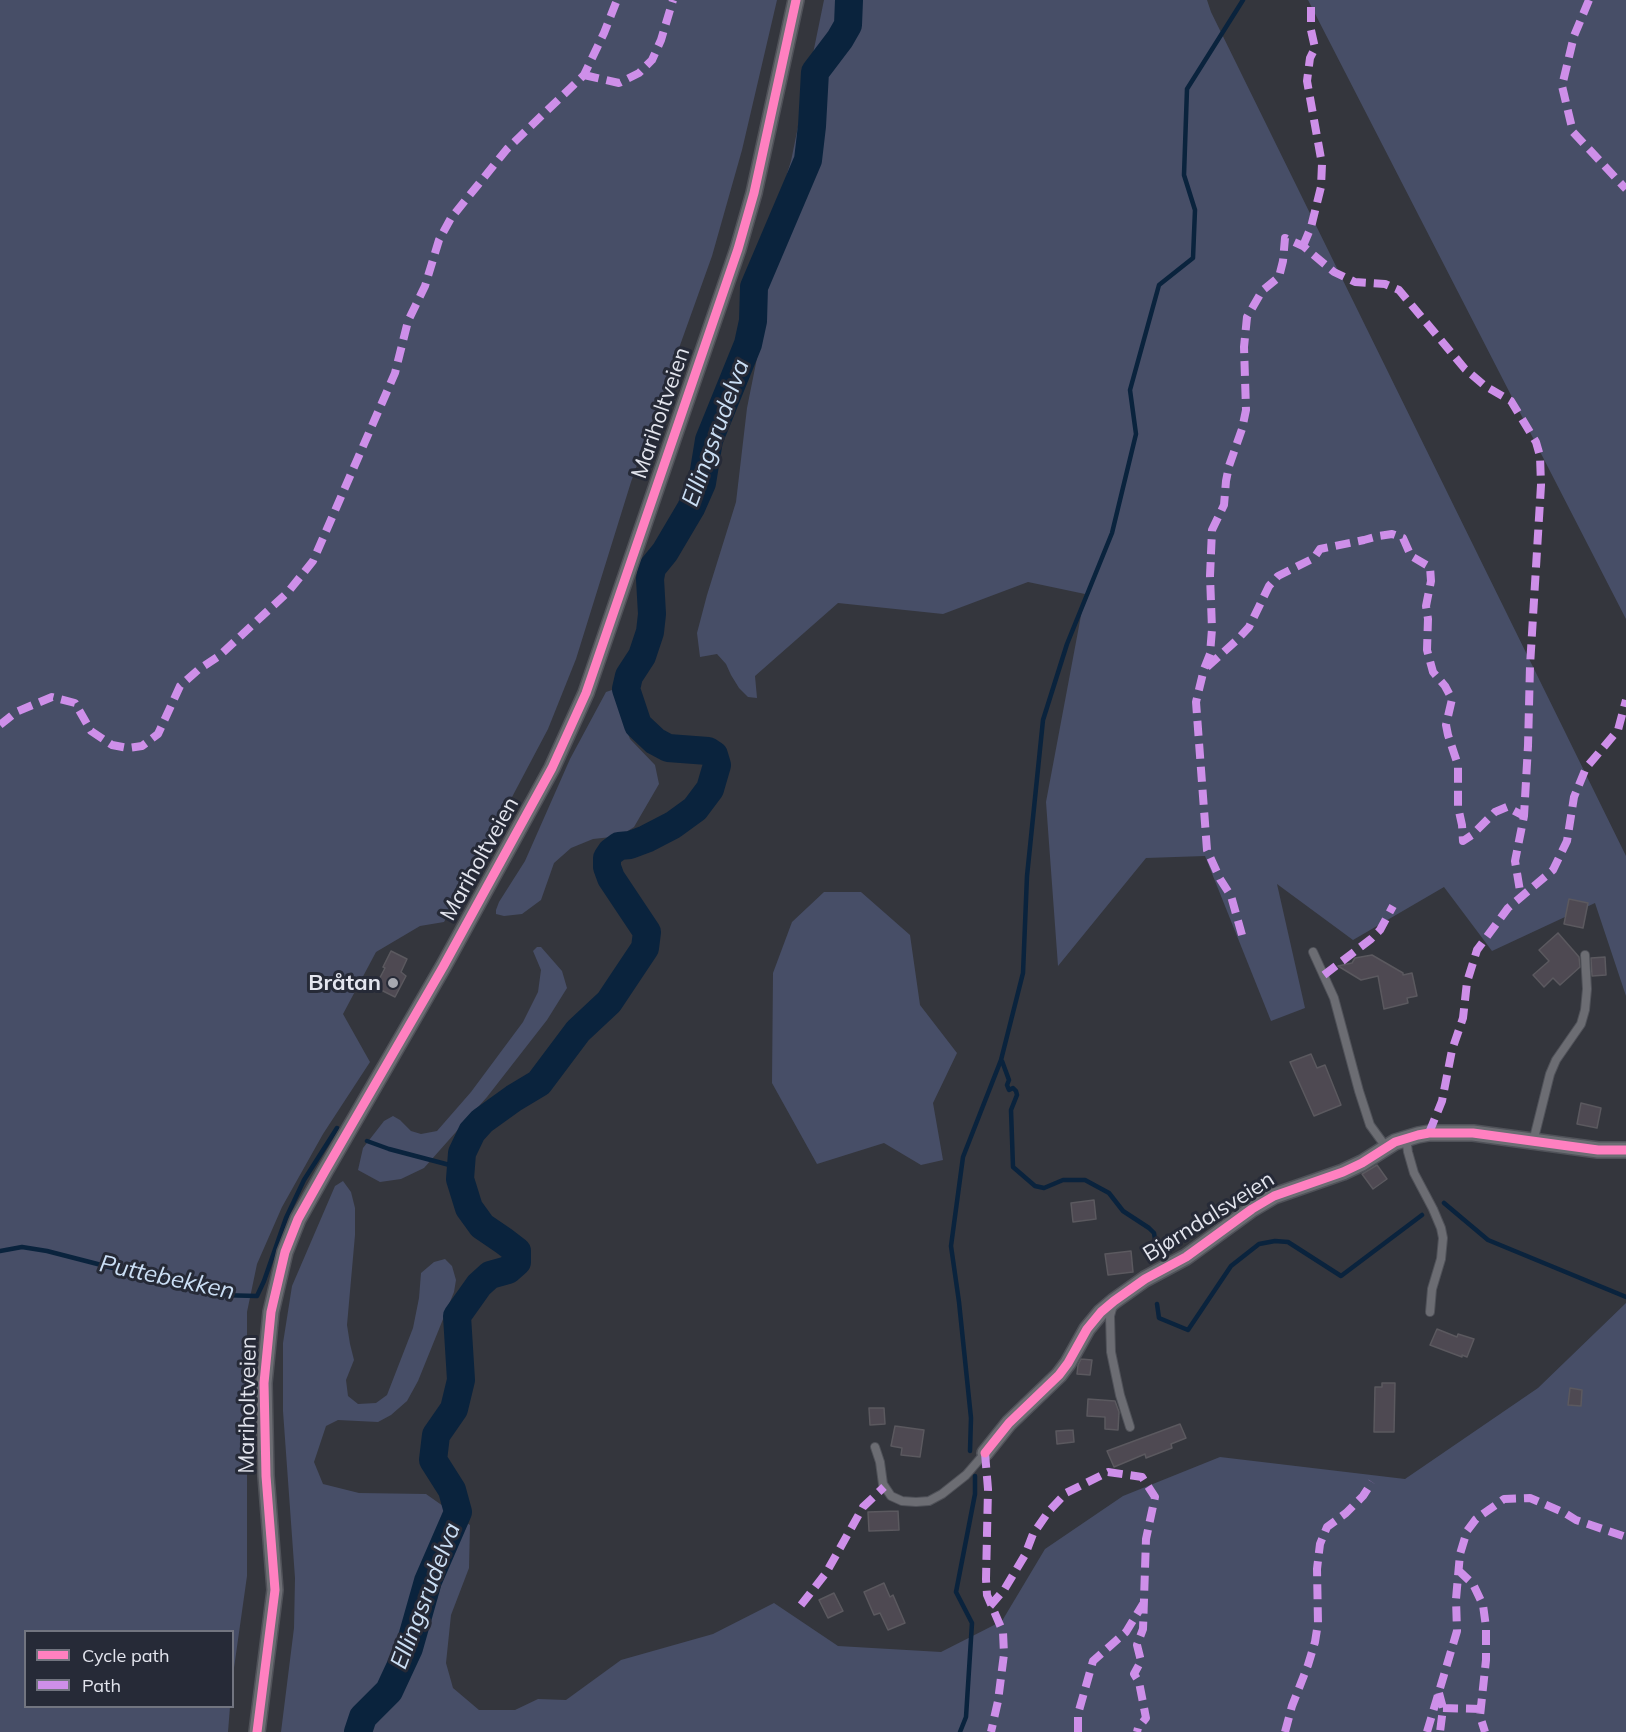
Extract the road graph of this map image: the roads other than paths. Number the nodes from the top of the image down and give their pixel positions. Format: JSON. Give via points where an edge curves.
{"nodes":[{"id":1,"x":796,"y":0,"type":"edge"},
{"id":2,"x":1313,"y":952,"type":"dead end"},
{"id":3,"x":1585,"y":955,"type":"dead end"},
{"id":4,"x":1406,"y":1138,"type":"junction"},
{"id":5,"x":1533,"y":1142,"type":"junction"},
{"id":6,"x":1386,"y":1147,"type":"junction"},
{"id":7,"x":1626,"y":1150,"type":"edge"},
{"id":8,"x":1114,"y":1300,"type":"junction"},
{"id":9,"x":1430,"y":1312,"type":"dead end"},
{"id":10,"x":1130,"y":1427,"type":"dead end"},
{"id":11,"x":874,"y":1447,"type":"dead end"},
{"id":12,"x":985,"y":1453,"type":"joint"},
{"id":13,"x":257,"y":1732,"type":"edge"}],
"edges":[{"from":1,"to":13,"type":"street","name":"Mariholtveien","via":[[738,249],[586,693],[547,778],[298,1220],[285,1252],[271,1312],[264,1383],[275,1590]]},
{"from":2,"to":6,"type":"lane","via":[[1334,998],[1370,1125]]},
{"from":3,"to":5,"type":"lane","via":[[1586,1010],[1550,1074]]},
{"from":4,"to":5,"type":"street","name":"Bjørndalsveien","via":[[1429,1133],[1473,1133]]},
{"from":4,"to":6,"type":"street","name":"Bjørndalsveien"},
{"from":4,"to":9,"type":"lane","via":[[1414,1173],[1443,1238]]},
{"from":5,"to":7,"type":"street","name":"Bjørndalsveien"},
{"from":6,"to":8,"type":"street","name":"Bjørndalsveien","via":[[1343,1172],[1274,1196],[1186,1257]]},
{"from":8,"to":10,"type":"lane","via":[[1110,1316],[1111,1352]]},
{"from":8,"to":12,"type":"street","name":"Bjørndalsveien","via":[[1087,1329],[1059,1375]]},
{"from":11,"to":12,"type":"lane","via":[[883,1484],[891,1496],[916,1502],[942,1494]]}]}
